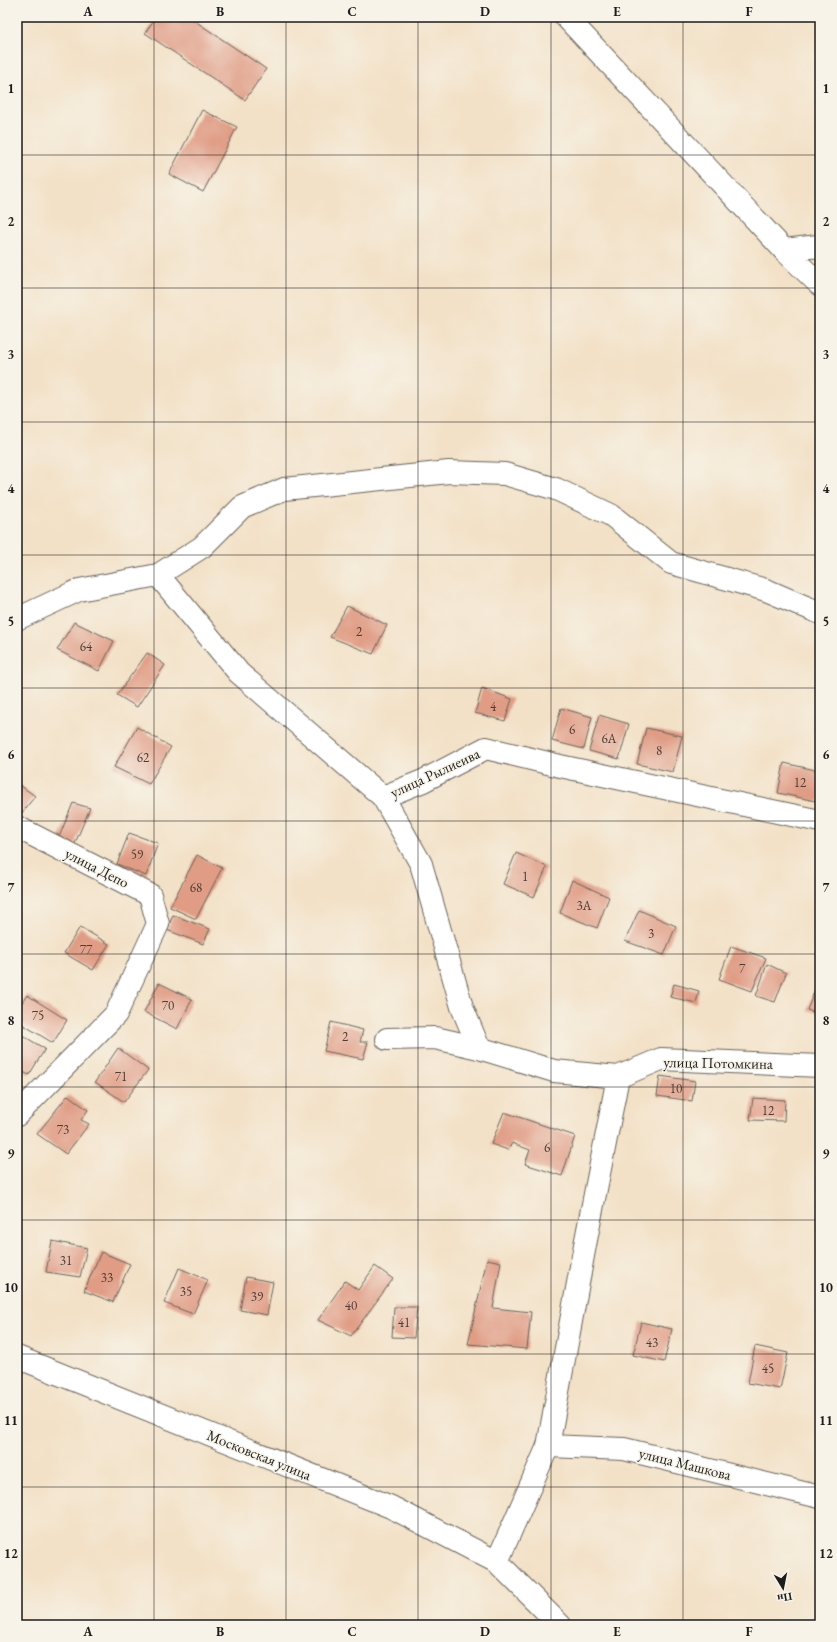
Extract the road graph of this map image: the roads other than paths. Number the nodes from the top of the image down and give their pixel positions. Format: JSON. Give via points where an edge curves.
{"nodes":[{"id":1,"x":566,"y":17,"type":"edge"},
{"id":2,"x":820,"y":248,"type":"edge"},
{"id":3,"x":784,"y":250,"type":"junction"},
{"id":4,"x":820,"y":285,"type":"edge"},
{"id":5,"x":158,"y":575,"type":"junction"},
{"id":6,"x":820,"y":613,"type":"edge"},
{"id":7,"x":17,"y":619,"type":"edge"},
{"id":8,"x":383,"y":797,"type":"junction"},
{"id":9,"x":820,"y":821,"type":"edge"},
{"id":10,"x":17,"y":827,"type":"edge"},
{"id":11,"x":386,"y":1040,"type":"dead end"},
{"id":12,"x":479,"y":1048,"type":"junction"},
{"id":13,"x":820,"y":1066,"type":"edge"},
{"id":14,"x":618,"y":1077,"type":"junction"},
{"id":15,"x":17,"y":1115,"type":"edge"},
{"id":16,"x":17,"y":1357,"type":"edge"},
{"id":17,"x":548,"y":1446,"type":"junction"},
{"id":18,"x":820,"y":1497,"type":"edge"},
{"id":19,"x":496,"y":1562,"type":"junction"},
{"id":20,"x":560,"y":1625,"type":"edge"}],
"edges":[{"from":1,"to":3,"type":"street"},
{"from":2,"to":3,"type":"street","via":[[818,246]]},
{"from":3,"to":4,"type":"street"},
{"from":5,"to":6,"type":"street","via":[[202,546],[242,507],[284,489],[449,472],[505,474],[556,490],[611,515],[671,563],[766,590]]},
{"from":5,"to":7,"type":"street","via":[[79,590]]},
{"from":5,"to":8,"type":"street","via":[[239,673]]},
{"from":8,"to":9,"type":"street","name":"улица Рылиеива","via":[[424,781],[486,748]]},
{"from":8,"to":12,"type":"street","name":"улица Рылиеива","via":[[421,864],[462,1007]]},
{"from":10,"to":15,"type":"street","name":"улица Депо","via":[[150,895],[158,924],[116,1014]]},
{"from":11,"to":12,"type":"street","name":"улица Потомкина","via":[[434,1038]]},
{"from":12,"to":14,"type":"street","name":"улица Потомкина","via":[[554,1071]]},
{"from":13,"to":14,"type":"street","name":"улица Потомкина","via":[[661,1059]]},
{"from":14,"to":17,"type":"street"},
{"from":16,"to":19,"type":"street","name":"Московская улица","via":[[391,1507]]},
{"from":17,"to":18,"type":"street","name":"улица Машкова","via":[[624,1449]]},
{"from":17,"to":19,"type":"street"},
{"from":19,"to":20,"type":"street","name":"Московская улица"}]}
